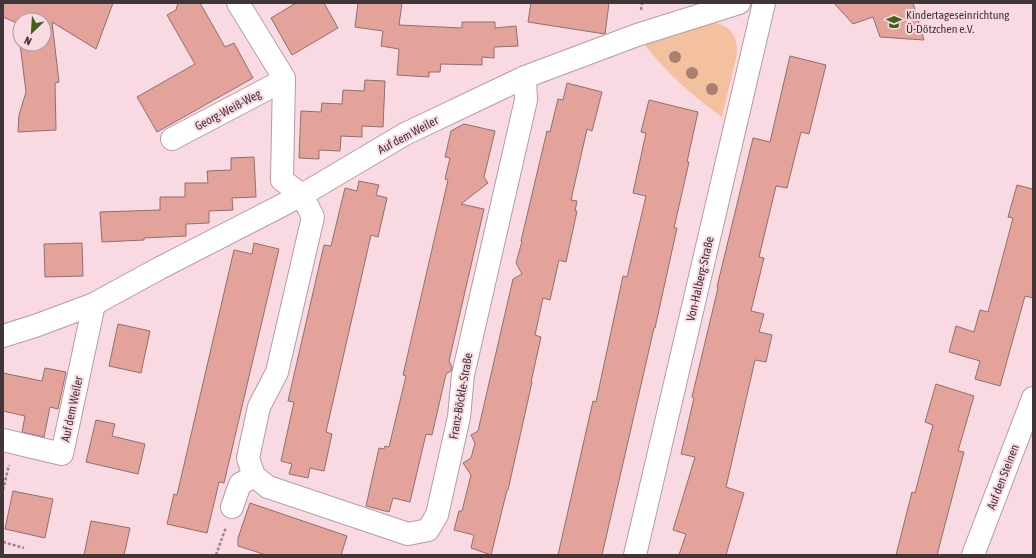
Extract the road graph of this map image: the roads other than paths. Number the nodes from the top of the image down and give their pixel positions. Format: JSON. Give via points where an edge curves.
{"nodes":[{"id":1,"x":238,"y":3,"type":"edge"},
{"id":2,"x":739,"y":3,"type":"edge"},
{"id":3,"x":764,"y":3,"type":"edge"},
{"id":4,"x":525,"y":77,"type":"junction"},
{"id":5,"x":284,"y":80,"type":"junction"},
{"id":6,"x":172,"y":139,"type":"dead end"},
{"id":7,"x":302,"y":195,"type":"junction"},
{"id":8,"x":94,"y":304,"type":"junction"},
{"id":9,"x":3,"y":336,"type":"edge"},
{"id":10,"x":1033,"y":398,"type":"edge"},
{"id":11,"x":3,"y":440,"type":"edge"},
{"id":12,"x":254,"y":476,"type":"junction"},
{"id":13,"x":232,"y":507,"type":"road end"},
{"id":14,"x":635,"y":555,"type":"edge"},
{"id":15,"x":973,"y":555,"type":"edge"}],
"edges":[{"from":1,"to":5,"type":"street"},
{"from":2,"to":4,"type":"street","name":"Auf dem Weiler","via":[[637,36]]},
{"from":3,"to":14,"type":"street","name":"Von-Halberg-Straße"},
{"from":4,"to":7,"type":"street","name":"Auf dem Weiler","via":[[405,134]]},
{"from":4,"to":12,"type":"street","name":"Franz-Böckle-Straße","via":[[526,100],[463,375],[459,418],[437,515],[428,530],[408,534],[268,487]]},
{"from":5,"to":6,"type":"street","name":"Georg-Weiß-Weg"},
{"from":5,"to":7,"type":"street","via":[[282,180]]},
{"from":7,"to":8,"type":"street","name":"Auf dem Weiler"},
{"from":7,"to":12,"type":"street","via":[[313,217],[277,372],[259,408],[248,458]]},
{"from":8,"to":9,"type":"street","name":"Auf dem Weiler"},
{"from":8,"to":11,"type":"street","name":"Auf dem Weiler","via":[[62,454]]},
{"from":10,"to":15,"type":"street","name":"Auf den Steinen"},
{"from":12,"to":13,"type":"street","via":[[240,484]]}]}
